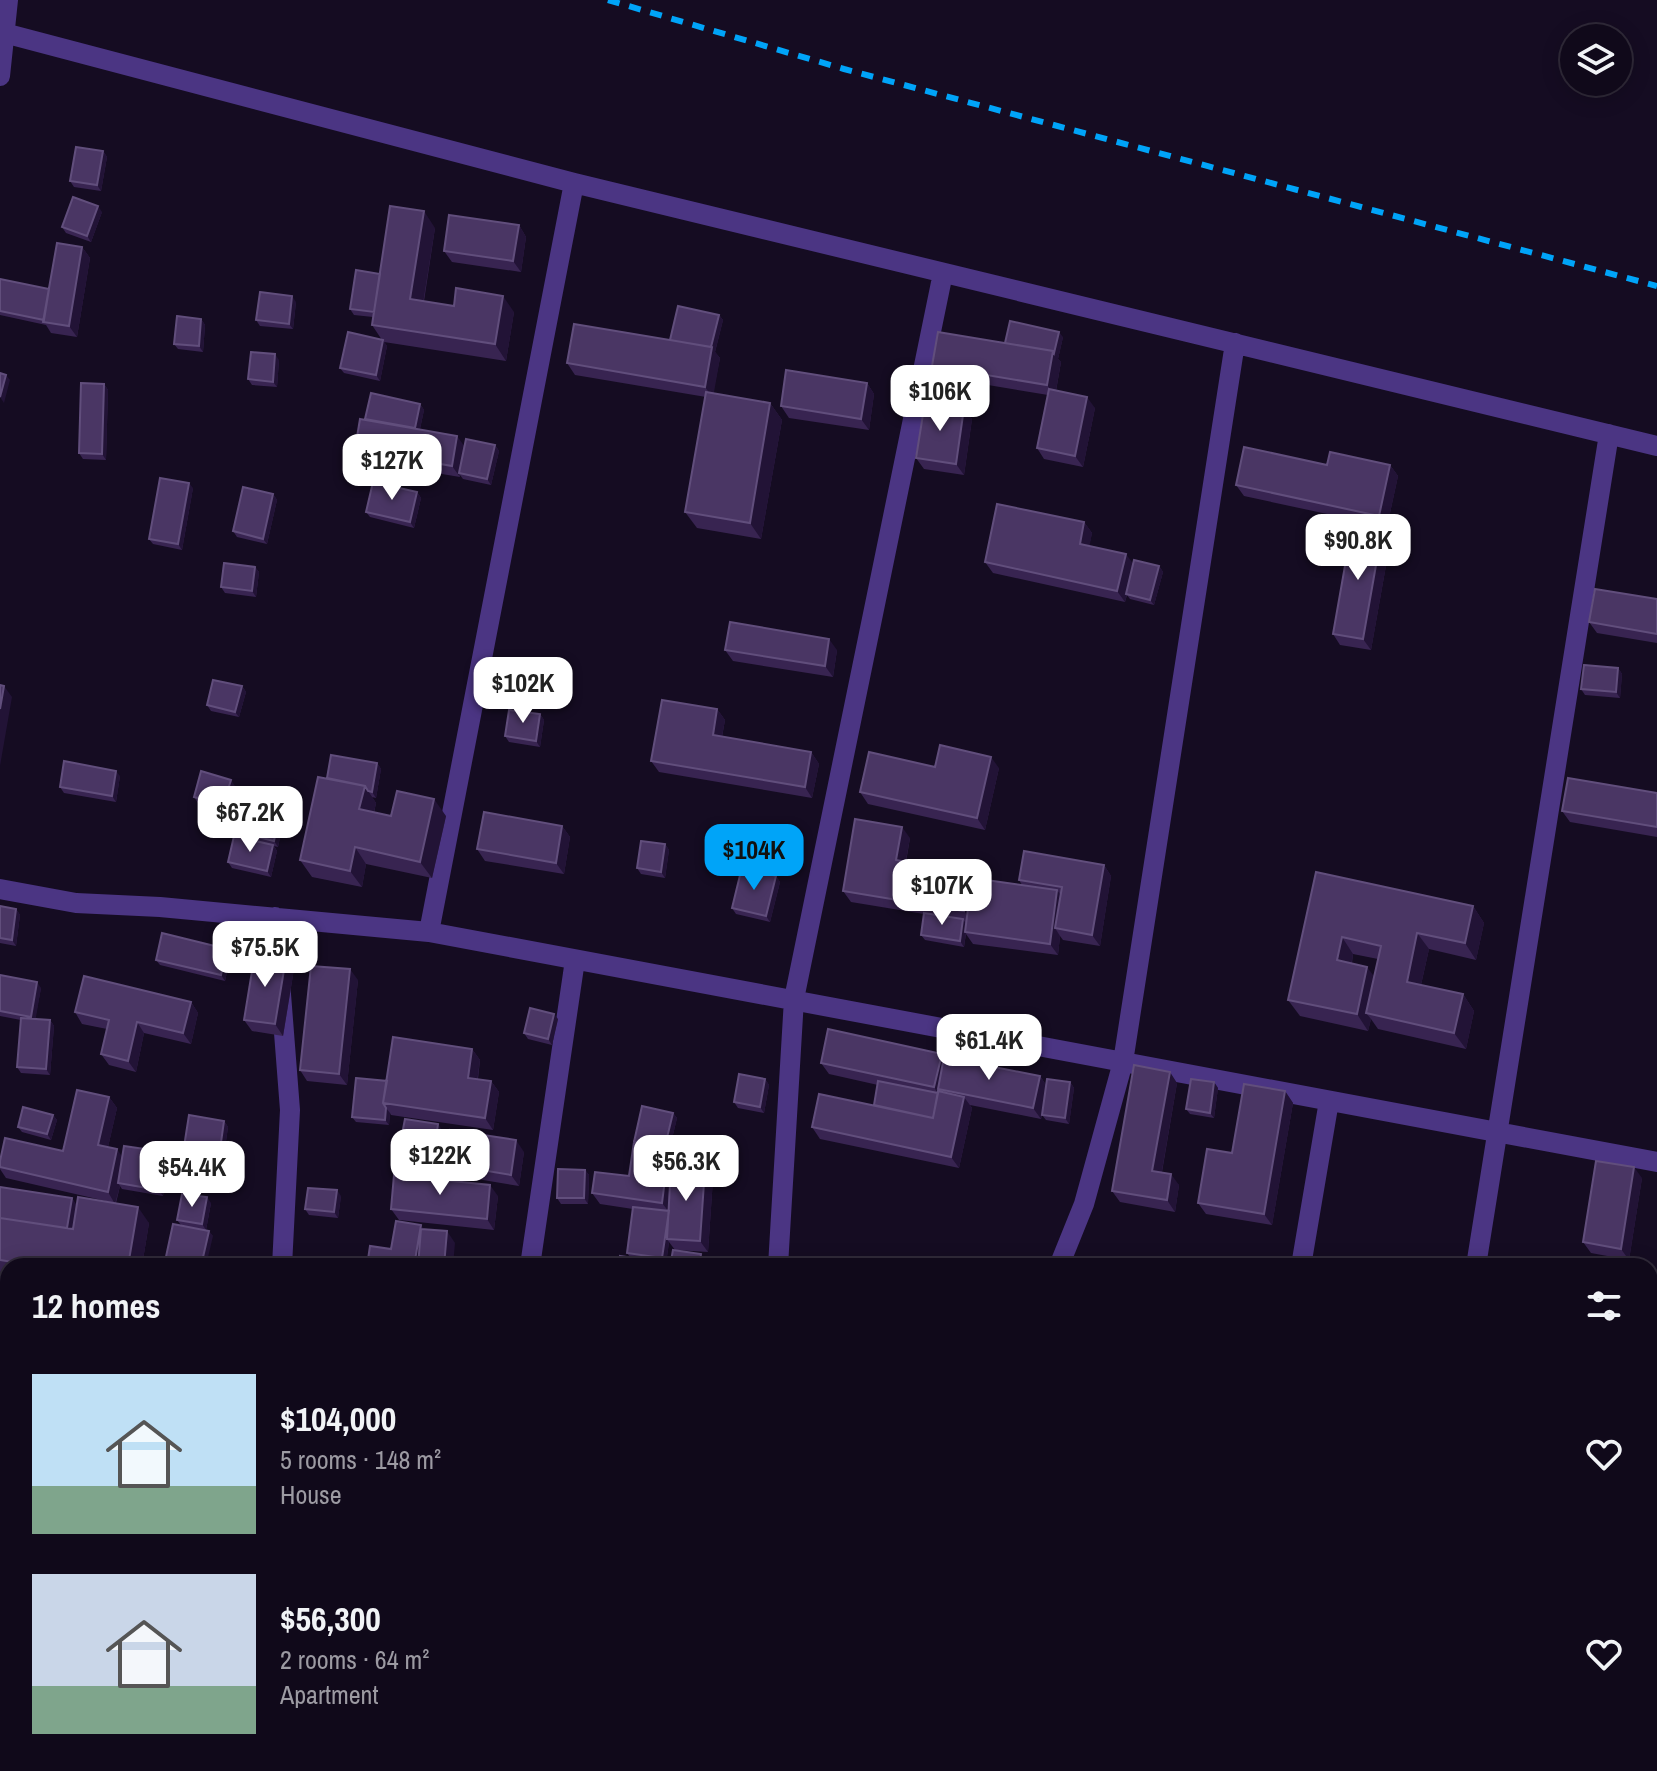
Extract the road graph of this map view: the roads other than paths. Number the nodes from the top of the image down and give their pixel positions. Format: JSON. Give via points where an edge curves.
{"nodes":[{"id":1,"x":8,"y":0,"type":"edge"},
{"id":2,"x":2,"y":34,"type":"edge"},
{"id":3,"x":0,"y":76,"type":"edge"},
{"id":4,"x":574,"y":183,"type":"junction"},
{"id":5,"x":943,"y":273,"type":"junction"},
{"id":6,"x":1235,"y":343,"type":"junction"},
{"id":7,"x":1609,"y":434,"type":"junction"},
{"id":8,"x":1657,"y":446,"type":"edge"},
{"id":9,"x":0,"y":889,"type":"edge"},
{"id":10,"x":275,"y":917,"type":"junction"},
{"id":11,"x":429,"y":932,"type":"junction"},
{"id":12,"x":575,"y":960,"type":"junction"},
{"id":13,"x":794,"y":999,"type":"junction"},
{"id":14,"x":1123,"y":1062,"type":"junction"},
{"id":15,"x":1329,"y":1101,"type":"junction"},
{"id":16,"x":1497,"y":1132,"type":"junction"},
{"id":17,"x":1657,"y":1162,"type":"edge"},
{"id":18,"x":282,"y":1258,"type":"edge"},
{"id":19,"x":531,"y":1258,"type":"edge"},
{"id":20,"x":778,"y":1258,"type":"edge"},
{"id":21,"x":1062,"y":1258,"type":"edge"},
{"id":22,"x":1302,"y":1258,"type":"edge"},
{"id":23,"x":1477,"y":1258,"type":"edge"}],
"edges":[{"from":1,"to":2,"type":"street"},
{"from":2,"to":3,"type":"street"},
{"from":2,"to":4,"type":"street"},
{"from":4,"to":5,"type":"street"},
{"from":4,"to":11,"type":"street"},
{"from":5,"to":6,"type":"street"},
{"from":5,"to":13,"type":"street"},
{"from":6,"to":7,"type":"street"},
{"from":6,"to":14,"type":"street"},
{"from":7,"to":8,"type":"street"},
{"from":7,"to":16,"type":"street"},
{"from":9,"to":10,"type":"street","via":[[76,903]]},
{"from":10,"to":11,"type":"street"},
{"from":10,"to":18,"type":"street","via":[[290,1110]]},
{"from":11,"to":12,"type":"street"},
{"from":12,"to":13,"type":"street"},
{"from":12,"to":19,"type":"street"},
{"from":13,"to":14,"type":"street"},
{"from":13,"to":20,"type":"street"},
{"from":14,"to":15,"type":"street"},
{"from":14,"to":21,"type":"street","via":[[1084,1204]]},
{"from":15,"to":16,"type":"street"},
{"from":15,"to":22,"type":"street"},
{"from":16,"to":17,"type":"street"},
{"from":16,"to":23,"type":"street"}]}
